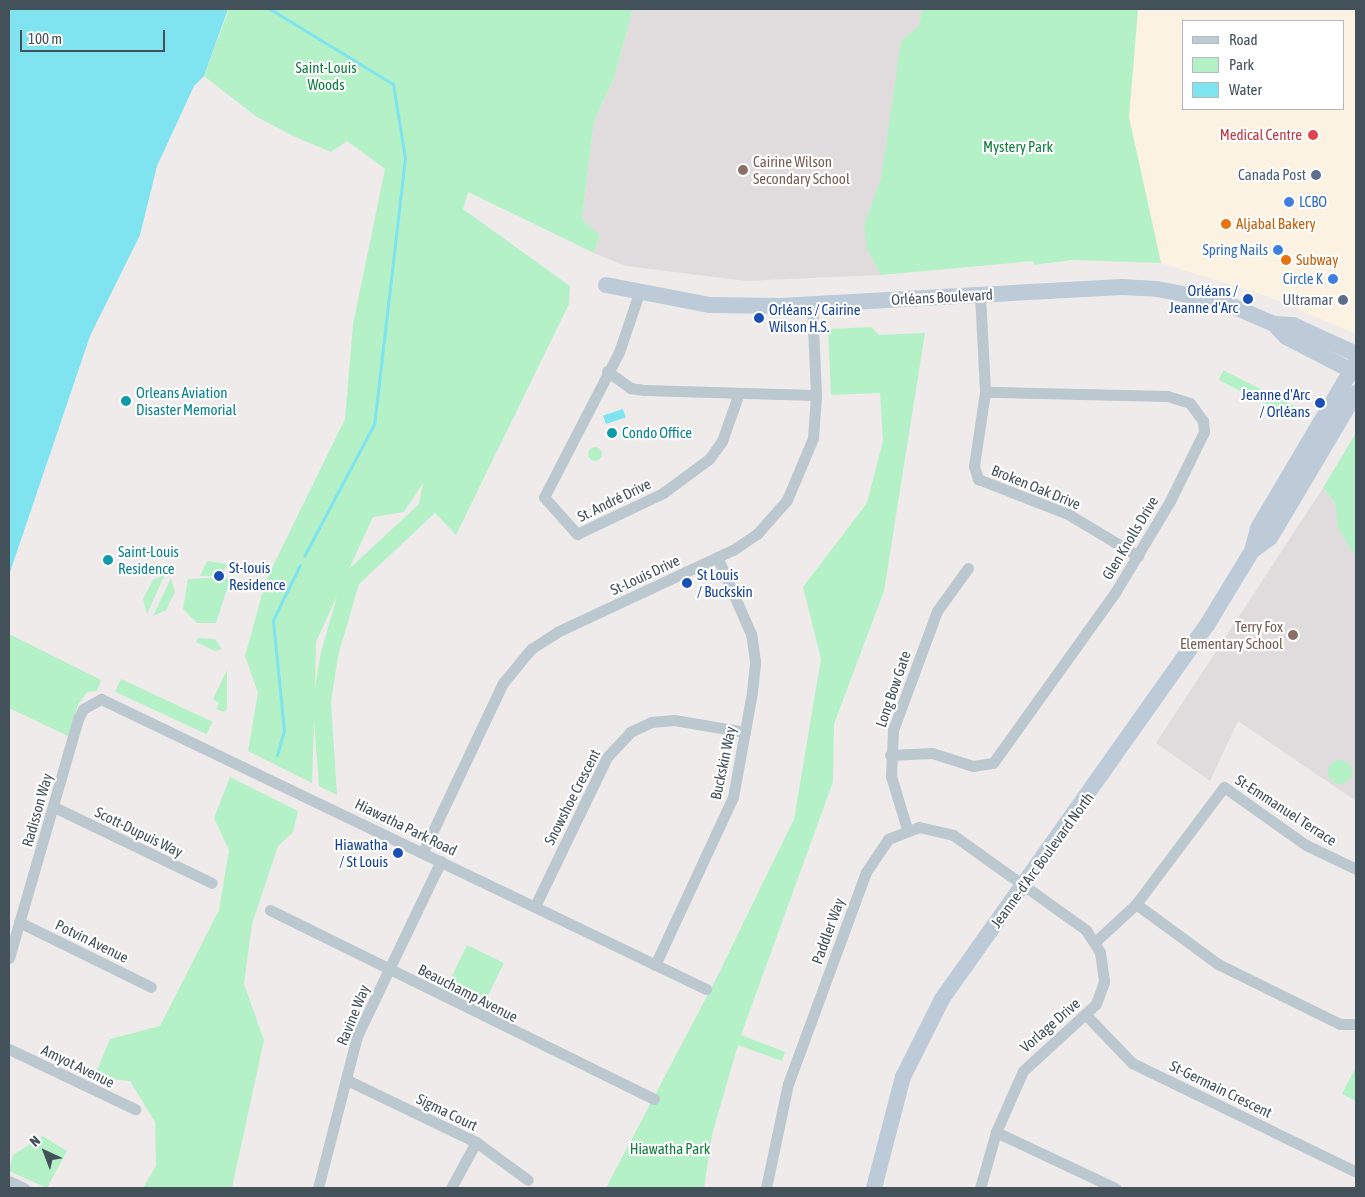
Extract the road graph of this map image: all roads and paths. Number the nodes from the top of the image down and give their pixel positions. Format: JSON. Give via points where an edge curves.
{"nodes":[{"id":1,"x":606,"y":285,"type":"dead end"},
{"id":2,"x":639,"y":293,"type":"junction"},
{"id":3,"x":980,"y":295,"type":"junction"},
{"id":4,"x":812,"y":305,"type":"junction"},
{"id":5,"x":1274,"y":324,"type":"junction"},
{"id":6,"x":1356,"y":354,"type":"edge"},
{"id":7,"x":1355,"y":369,"type":"edge"},
{"id":8,"x":607,"y":371,"type":"junction"},
{"id":9,"x":985,"y":392,"type":"junction"},
{"id":10,"x":739,"y":393,"type":"junction"},
{"id":11,"x":1356,"y":393,"type":"edge"},
{"id":12,"x":816,"y":395,"type":"junction"},
{"id":13,"x":1252,"y":551,"type":"junction"},
{"id":14,"x":1138,"y":556,"type":"junction"},
{"id":15,"x":718,"y":559,"type":"junction"},
{"id":16,"x":968,"y":568,"type":"dead end"},
{"id":17,"x":90,"y":704,"type":"joint"},
{"id":18,"x":745,"y":732,"type":"junction"},
{"id":19,"x":890,"y":755,"type":"junction"},
{"id":20,"x":54,"y":807,"type":"junction"},
{"id":21,"x":907,"y":829,"type":"junction"},
{"id":22,"x":423,"y":852,"type":"junction"},
{"id":23,"x":441,"y":861,"type":"junction"},
{"id":24,"x":1356,"y":870,"type":"edge"},
{"id":25,"x":212,"y":883,"type":"dead end"},
{"id":26,"x":1024,"y":886,"type":"junction"},
{"id":27,"x":1136,"y":904,"type":"junction"},
{"id":28,"x":534,"y":906,"type":"junction"},
{"id":29,"x":270,"y":910,"type":"dead end"},
{"id":30,"x":20,"y":922,"type":"junction"},
{"id":31,"x":1095,"y":942,"type":"junction"},
{"id":32,"x":9,"y":958,"type":"edge"},
{"id":33,"x":655,"y":965,"type":"junction"},
{"id":34,"x":388,"y":970,"type":"junction"},
{"id":35,"x":151,"y":987,"type":"dead end"},
{"id":36,"x":706,"y":989,"type":"dead end"},
{"id":37,"x":1086,"y":1016,"type":"junction"},
{"id":38,"x":1356,"y":1024,"type":"edge"},
{"id":39,"x":9,"y":1049,"type":"edge"},
{"id":40,"x":347,"y":1080,"type":"junction"},
{"id":41,"x":654,"y":1099,"type":"dead end"},
{"id":42,"x":135,"y":1109,"type":"dead end"},
{"id":43,"x":996,"y":1132,"type":"junction"},
{"id":44,"x":476,"y":1142,"type":"junction"},
{"id":45,"x":1356,"y":1172,"type":"edge"},
{"id":46,"x":528,"y":1180,"type":"dead end"},
{"id":47,"x":9,"y":1181,"type":"edge"},
{"id":48,"x":24,"y":1188,"type":"edge"},
{"id":49,"x":318,"y":1188,"type":"edge"},
{"id":50,"x":451,"y":1188,"type":"edge"},
{"id":51,"x":766,"y":1188,"type":"edge"},
{"id":52,"x":874,"y":1188,"type":"edge"},
{"id":53,"x":980,"y":1188,"type":"edge"},
{"id":54,"x":1116,"y":1188,"type":"edge"}],
"edges":[{"from":1,"to":2,"type":"main road","name":"Orléans Boulevard"},
{"from":2,"to":4,"type":"main road","name":"Orléans Boulevard","via":[[710,305]]},
{"from":2,"to":8,"type":"street","name":"St. André Drive","via":[[620,352]]},
{"from":3,"to":4,"type":"main road","name":"Orléans Boulevard"},
{"from":3,"to":5,"type":"main road","name":"Orléans Boulevard","via":[[1157,289],[1223,302]]},
{"from":3,"to":9,"type":"street","name":"Broken Oak Drive"},
{"from":4,"to":12,"type":"street","name":"St-Louis Drive"},
{"from":5,"to":6,"type":"main road","name":"Orléans Boulevard","via":[[1294,325]]},
{"from":5,"to":7,"type":"main road","name":"Orléans Boulevard","via":[[1286,337]]},
{"from":7,"to":13,"type":"main road","name":"Jeanne-d'Arc Boulevard North","via":[[1258,528]]},
{"from":8,"to":10,"type":"street","via":[[630,388]]},
{"from":8,"to":10,"type":"street","name":"St. André Drive","via":[[544,497],[577,534],[663,493],[709,459],[722,441]]},
{"from":9,"to":14,"type":"street","name":"Broken Oak Drive","via":[[974,466],[978,478],[1068,514]]},
{"from":9,"to":14,"type":"street","name":"Glen Knolls Drive","via":[[1138,394],[1190,403],[1203,421],[1202,444]]},
{"from":10,"to":12,"type":"street"},
{"from":11,"to":13,"type":"main road","name":"Jeanne-d'Arc Boulevard North","via":[[1270,538]]},
{"from":12,"to":15,"type":"street","name":"St-Louis Drive","via":[[807,460],[787,500],[757,534]]},
{"from":13,"to":26,"type":"main road","name":"Jeanne-d'Arc Boulevard North","via":[[1207,625]]},
{"from":14,"to":19,"type":"street","name":"Glen Knolls Drive","via":[[993,764],[973,766],[932,753]]},
{"from":15,"to":18,"type":"street","name":"Buckskin Way","via":[[754,647]]},
{"from":15,"to":22,"type":"street","name":"St-Louis Drive","via":[[559,631],[531,649],[504,683]]},
{"from":16,"to":19,"type":"street","name":"Long Bow Gate","via":[[937,611],[894,730]]},
{"from":17,"to":20,"type":"street","name":"Radisson Way","via":[[78,720]]},
{"from":17,"to":22,"type":"street","name":"Hiawatha Park Road","via":[[101,699],[114,702]]},
{"from":18,"to":28,"type":"street","name":"Snowshoe Crescent","via":[[674,720],[651,722],[630,732],[607,758]]},
{"from":18,"to":33,"type":"street","name":"Buckskin Way","via":[[725,818]]},
{"from":19,"to":21,"type":"street","name":"Long Bow Gate"},
{"from":20,"to":25,"type":"street","name":"Scott-Dupuis Way"},
{"from":20,"to":30,"type":"street","name":"Radisson Way"},
{"from":21,"to":26,"type":"street","via":[[931,828],[953,835]]},
{"from":21,"to":51,"type":"street","name":"Paddler Way","via":[[880,847],[866,872],[788,1084]]},
{"from":22,"to":23,"type":"street","name":"Hiawatha Park Road"},
{"from":23,"to":28,"type":"street","name":"Hiawatha Park Road"},
{"from":23,"to":34,"type":"street","name":"Ravine Way"},
{"from":24,"to":27,"type":"street","name":"St-Emmanuel Terrace","via":[[1306,845],[1224,787]]},
{"from":26,"to":31,"type":"street","via":[[1086,930]]},
{"from":26,"to":52,"type":"main road","name":"Jeanne-d'Arc Boulevard North","via":[[942,999],[918,1046],[892,1113]]},
{"from":27,"to":31,"type":"street","name":"St-Emmanuel Terrace"},
{"from":27,"to":38,"type":"street","via":[[1218,964],[1340,1024]]},
{"from":28,"to":33,"type":"street","name":"Hiawatha Park Road"},
{"from":29,"to":34,"type":"street","name":"Beauchamp Avenue"},
{"from":30,"to":32,"type":"street","name":"Radisson Way"},
{"from":30,"to":35,"type":"street","name":"Potvin Avenue"},
{"from":31,"to":37,"type":"street","name":"Vorlage Drive","via":[[1104,982]]},
{"from":33,"to":36,"type":"street","name":"Hiawatha Park Road"},
{"from":34,"to":40,"type":"street","name":"Ravine Way","via":[[357,1036]]},
{"from":34,"to":41,"type":"street","name":"Beauchamp Avenue"},
{"from":37,"to":43,"type":"street","name":"Vorlage Drive","via":[[1030,1062]]},
{"from":37,"to":45,"type":"street","name":"St-Germain Crescent","via":[[1132,1063]]},
{"from":39,"to":42,"type":"street","name":"Amyot Avenue"},
{"from":40,"to":44,"type":"street","name":"Sigma Court"},
{"from":40,"to":49,"type":"street","name":"Ravine Way"},
{"from":43,"to":53,"type":"street","name":"Vorlage Drive"},
{"from":43,"to":54,"type":"street"},
{"from":44,"to":46,"type":"street","name":"Sigma Court"},
{"from":44,"to":50,"type":"street"},
{"from":47,"to":48,"type":"street"}]}
